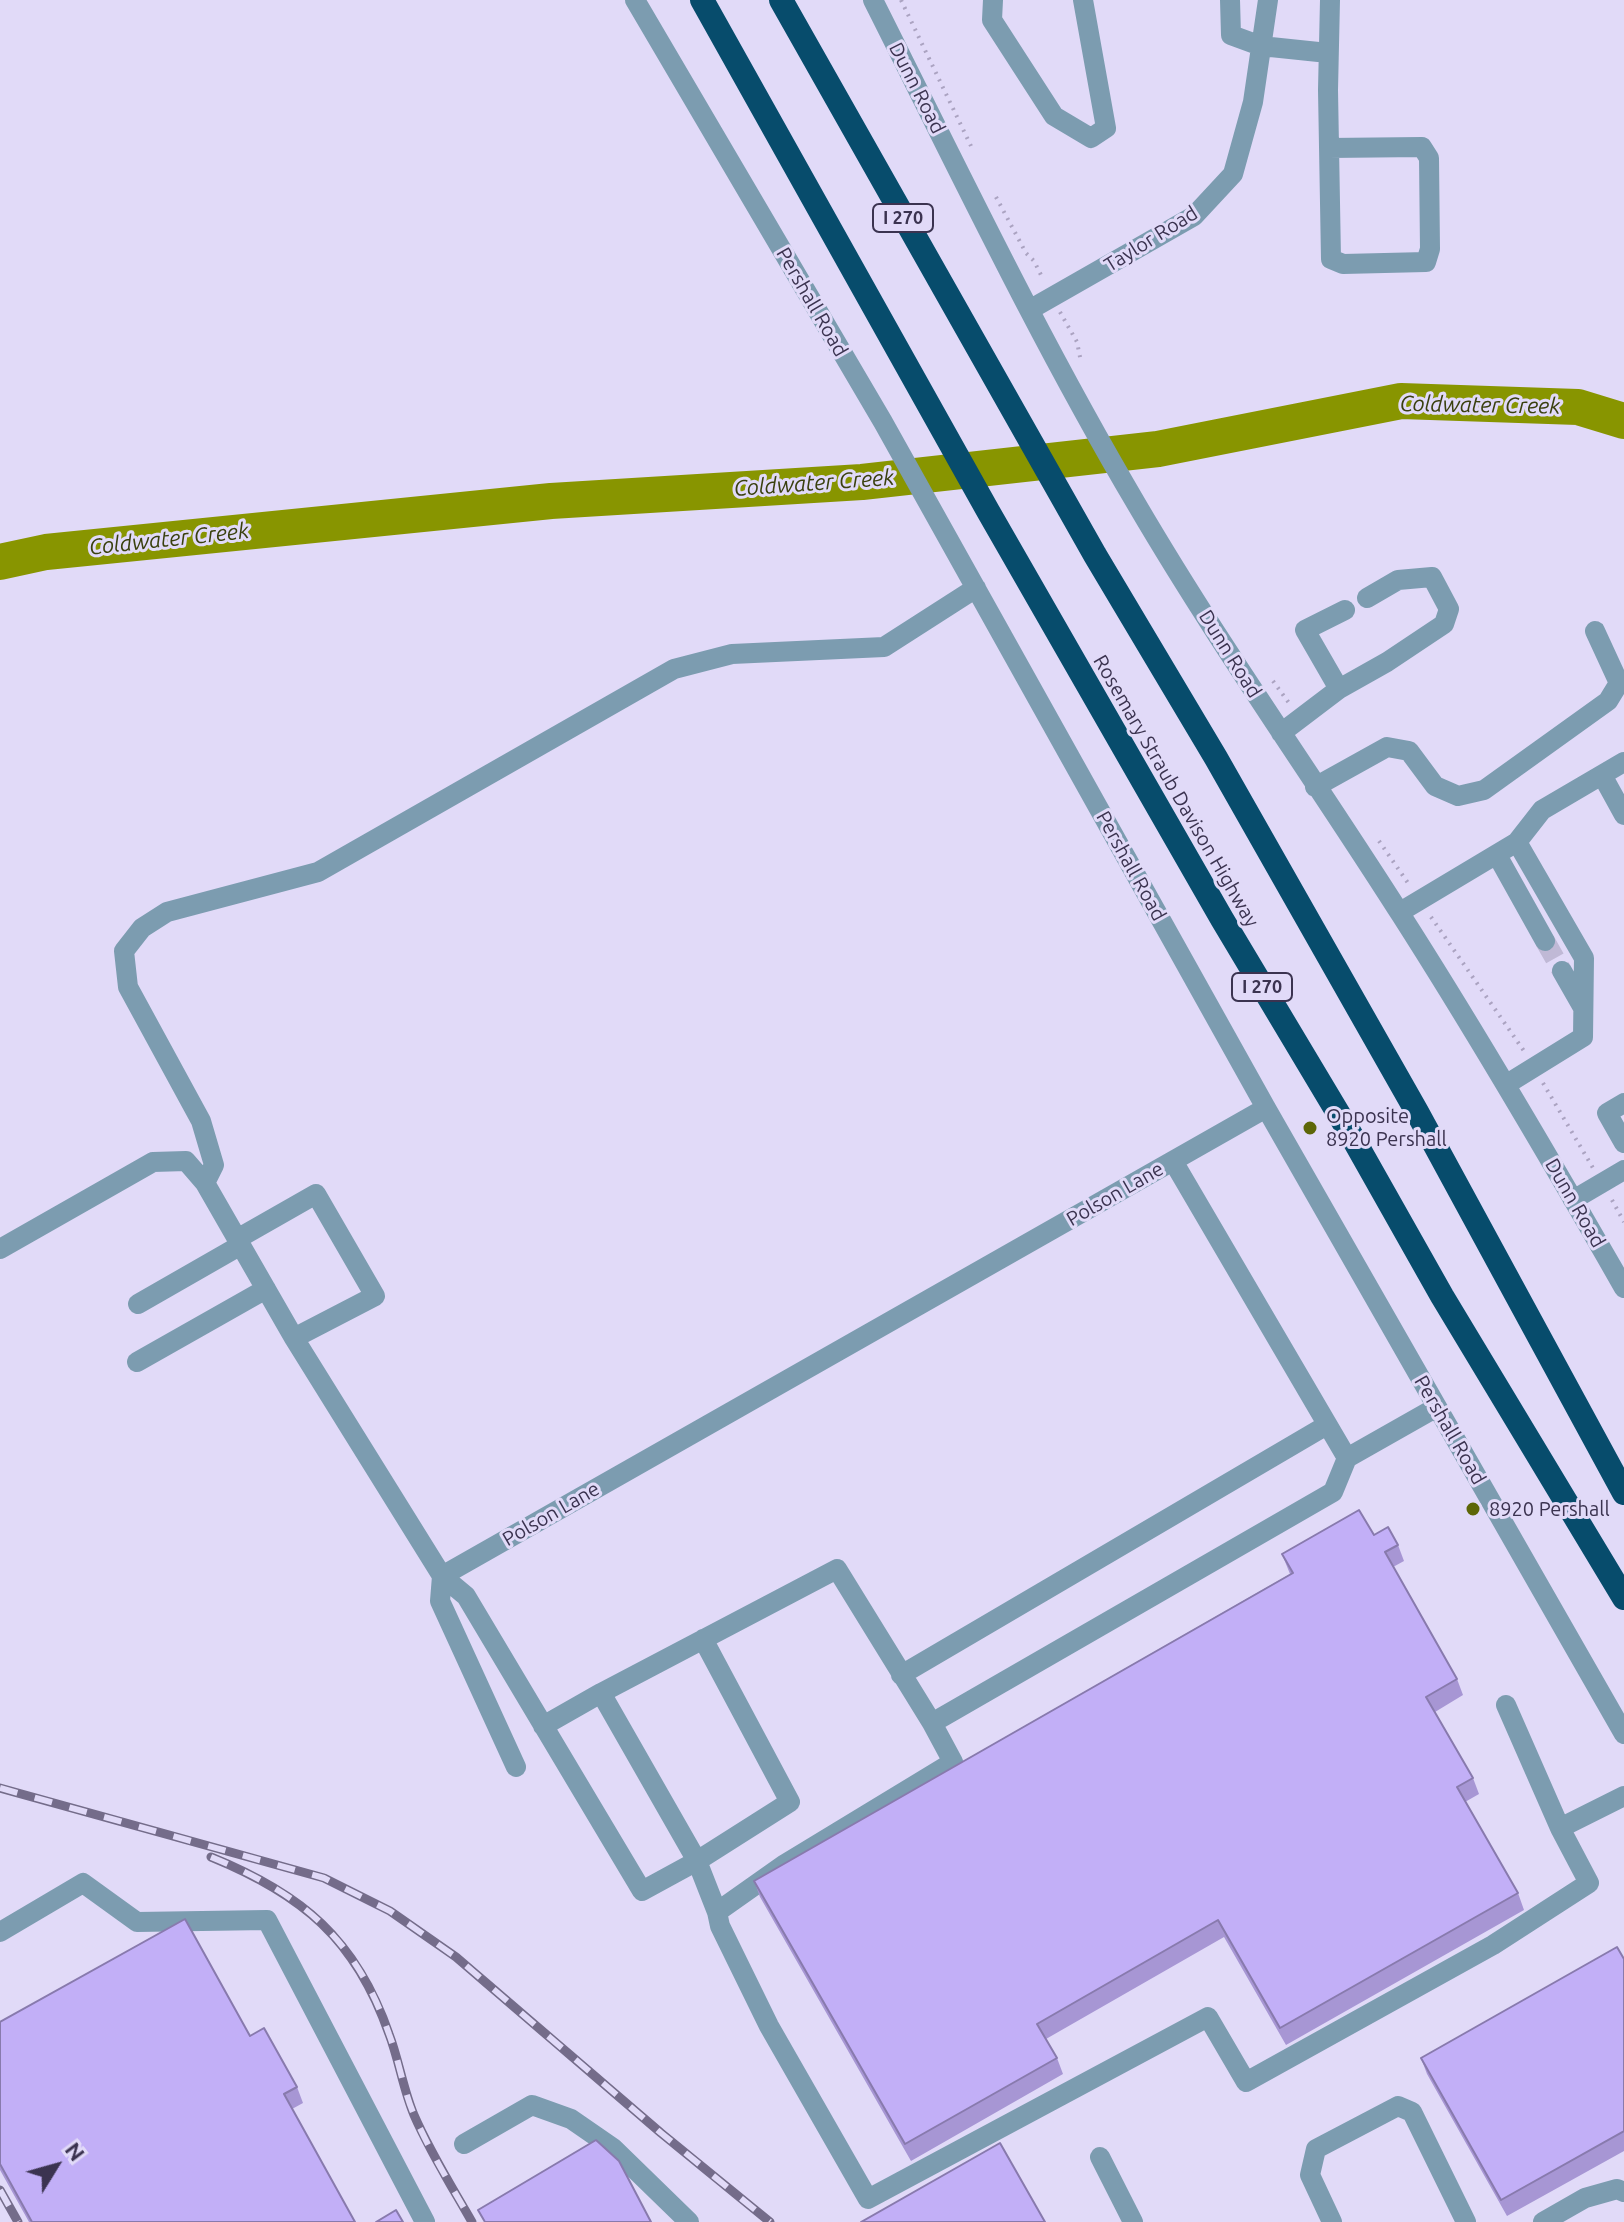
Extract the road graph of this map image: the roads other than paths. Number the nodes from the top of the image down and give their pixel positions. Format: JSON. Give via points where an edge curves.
{"nodes":[{"id":1,"x":635,"y":0,"type":"edge"},
{"id":2,"x":702,"y":0,"type":"edge"},
{"id":3,"x":781,"y":0,"type":"edge"},
{"id":4,"x":873,"y":0,"type":"edge"},
{"id":5,"x":993,"y":0,"type":"edge"},
{"id":6,"x":1083,"y":0,"type":"edge"},
{"id":7,"x":1230,"y":0,"type":"edge"},
{"id":8,"x":1268,"y":0,"type":"edge"},
{"id":9,"x":1330,"y":0,"type":"edge"},
{"id":10,"x":1261,"y":46,"type":"junction"},
{"id":11,"x":1328,"y":53,"type":"junction"},
{"id":12,"x":1329,"y":148,"type":"junction"},
{"id":13,"x":1031,"y":309,"type":"junction"},
{"id":14,"x":976,"y":588,"type":"junction"},
{"id":15,"x":1367,"y":598,"type":"dead end"},
{"id":16,"x":1345,"y":610,"type":"dead end"},
{"id":17,"x":1595,"y":631,"type":"dead end"},
{"id":18,"x":1339,"y":689,"type":"junction"},
{"id":19,"x":1281,"y":733,"type":"junction"},
{"id":20,"x":1624,"y":762,"type":"edge"},
{"id":21,"x":1602,"y":775,"type":"junction"},
{"id":22,"x":1315,"y":787,"type":"junction"},
{"id":23,"x":1624,"y":815,"type":"edge"},
{"id":24,"x":1517,"y":842,"type":"junction"},
{"id":25,"x":1497,"y":855,"type":"junction"},
{"id":26,"x":1400,"y":912,"type":"junction"},
{"id":27,"x":1545,"y":941,"type":"tunnel mouth"},
{"id":28,"x":1562,"y":971,"type":"tunnel mouth"},
{"id":29,"x":1583,"y":1007,"type":"junction"},
{"id":30,"x":1507,"y":1084,"type":"junction"},
{"id":31,"x":1624,"y":1103,"type":"edge"},
{"id":32,"x":1266,"y":1108,"type":"junction"},
{"id":33,"x":1624,"y":1143,"type":"edge"},
{"id":34,"x":1173,"y":1161,"type":"junction"},
{"id":35,"x":1624,"y":1170,"type":"edge"},
{"id":36,"x":205,"y":1183,"type":"junction"},
{"id":37,"x":1573,"y":1200,"type":"junction"},
{"id":38,"x":239,"y":1242,"type":"junction"},
{"id":39,"x":0,"y":1249,"type":"edge"},
{"id":40,"x":1624,"y":1288,"type":"edge"},
{"id":41,"x":266,"y":1289,"type":"junction"},
{"id":42,"x":138,"y":1304,"type":"dead end"},
{"id":43,"x":294,"y":1338,"type":"junction"},
{"id":44,"x":137,"y":1362,"type":"dead end"},
{"id":45,"x":1437,"y":1407,"type":"junction"},
{"id":46,"x":1327,"y":1425,"type":"junction"},
{"id":47,"x":1347,"y":1458,"type":"junction"},
{"id":48,"x":1624,"y":1493,"type":"edge"},
{"id":49,"x":442,"y":1576,"type":"junction"},
{"id":50,"x":1624,"y":1598,"type":"edge"},
{"id":51,"x":703,"y":1639,"type":"junction"},
{"id":52,"x":901,"y":1675,"type":"junction"},
{"id":53,"x":601,"y":1693,"type":"junction"},
{"id":54,"x":1506,"y":1705,"type":"dead end"},
{"id":55,"x":932,"y":1723,"type":"junction"},
{"id":56,"x":543,"y":1726,"type":"junction"},
{"id":57,"x":1624,"y":1734,"type":"edge"},
{"id":58,"x":516,"y":1767,"type":"dead end"},
{"id":59,"x":1624,"y":1796,"type":"edge"},
{"id":60,"x":1560,"y":1828,"type":"junction"},
{"id":61,"x":697,"y":1861,"type":"junction"},
{"id":62,"x":717,"y":1912,"type":"junction"},
{"id":63,"x":0,"y":1932,"type":"edge"},
{"id":64,"x":464,"y":2144,"type":"dead end"},
{"id":65,"x":1100,"y":2157,"type":"dead end"},
{"id":66,"x":1624,"y":2192,"type":"edge"},
{"id":67,"x":425,"y":2222,"type":"edge"},
{"id":68,"x":689,"y":2222,"type":"edge"},
{"id":69,"x":1133,"y":2222,"type":"edge"},
{"id":70,"x":1332,"y":2222,"type":"edge"},
{"id":71,"x":1466,"y":2222,"type":"edge"},
{"id":72,"x":1543,"y":2222,"type":"edge"}],
"edges":[{"from":1,"to":14,"type":"street","name":"Pershall Road"},
{"from":2,"to":50,"type":"highway","name":"Rosemary Straub Davison Highway","number":"I 270","via":[[1222,919]]},
{"from":3,"to":48,"type":"highway","number":"I 270","via":[[1417,1112]]},
{"from":4,"to":13,"type":"street","name":"Dunn Road"},
{"from":5,"to":6,"type":"street","via":[[992,20],[1054,116],[1091,138],[1106,128]]},
{"from":7,"to":10,"type":"street","via":[[1231,35]]},
{"from":8,"to":10,"type":"street","name":"Taylor Road"},
{"from":9,"to":11,"type":"street"},
{"from":10,"to":11,"type":"street"},
{"from":10,"to":13,"type":"street","name":"Taylor Road","via":[[1253,102],[1233,174],[1194,216]]},
{"from":11,"to":12,"type":"street"},
{"from":12,"to":12,"type":"street","via":[[1331,259],[1343,264],[1426,262],[1429,158],[1422,147]]},
{"from":13,"to":19,"type":"street","name":"Dunn Road","via":[[1137,506]]},
{"from":14,"to":32,"type":"street","name":"Pershall Road"},
{"from":14,"to":36,"type":"street","via":[[884,647],[732,654],[674,669],[318,872],[167,912],[142,928],[124,951],[128,987],[201,1121],[214,1165]]},
{"from":15,"to":18,"type":"street","via":[[1398,580],[1432,577],[1449,609],[1444,624]]},
{"from":16,"to":18,"type":"street","via":[[1305,630]]},
{"from":17,"to":22,"type":"street","via":[[1619,683],[1608,701],[1484,790],[1458,796],[1435,786],[1409,751],[1387,747]]},
{"from":18,"to":19,"type":"street"},
{"from":19,"to":22,"type":"street","name":"Dunn Road"},
{"from":20,"to":21,"type":"street"},
{"from":21,"to":23,"type":"street"},
{"from":21,"to":24,"type":"street","via":[[1542,810]]},
{"from":22,"to":26,"type":"street","name":"Dunn Road"},
{"from":24,"to":25,"type":"street"},
{"from":24,"to":29,"type":"street","via":[[1584,958]]},
{"from":25,"to":26,"type":"street"},
{"from":25,"to":27,"type":"street"},
{"from":26,"to":30,"type":"street","name":"Dunn Road"},
{"from":28,"to":29,"type":"street"},
{"from":29,"to":30,"type":"street","via":[[1583,1037]]},
{"from":30,"to":37,"type":"street","name":"Dunn Road"},
{"from":31,"to":33,"type":"street","via":[[1607,1113]]},
{"from":32,"to":34,"type":"street","name":"Polson Lane"},
{"from":32,"to":45,"type":"street","name":"Pershall Road"},
{"from":34,"to":46,"type":"street"},
{"from":34,"to":49,"type":"street","name":"Polson Lane"},
{"from":35,"to":37,"type":"street"},
{"from":36,"to":38,"type":"street"},
{"from":36,"to":39,"type":"street","via":[[186,1161],[153,1162]]},
{"from":37,"to":40,"type":"street","name":"Dunn Road"},
{"from":38,"to":41,"type":"street"},
{"from":38,"to":42,"type":"street"},
{"from":38,"to":43,"type":"street","via":[[316,1194],[375,1296]]},
{"from":41,"to":43,"type":"street"},
{"from":41,"to":44,"type":"street"},
{"from":43,"to":49,"type":"street"},
{"from":45,"to":47,"type":"street"},
{"from":45,"to":57,"type":"street","name":"Pershall Road"},
{"from":46,"to":47,"type":"street"},
{"from":46,"to":52,"type":"street"},
{"from":47,"to":55,"type":"street","via":[[1333,1492]]},
{"from":49,"to":56,"type":"street","via":[[466,1596]]},
{"from":49,"to":58,"type":"street","via":[[440,1601]]},
{"from":51,"to":52,"type":"street","via":[[837,1569]]},
{"from":51,"to":53,"type":"street"},
{"from":51,"to":61,"type":"street","via":[[790,1802]]},
{"from":52,"to":55,"type":"street"},
{"from":53,"to":56,"type":"street"},
{"from":53,"to":61,"type":"street"},
{"from":54,"to":60,"type":"street"},
{"from":55,"to":62,"type":"street","via":[[953,1762],[785,1864]]},
{"from":56,"to":61,"type":"street","via":[[642,1891]]},
{"from":59,"to":60,"type":"street"},
{"from":60,"to":62,"type":"street","via":[[1589,1883],[1493,1945],[1260,2075],[1246,2082],[1208,2017],[868,2199],[769,2026]]},
{"from":61,"to":62,"type":"street"},
{"from":63,"to":67,"type":"street","via":[[83,1883],[137,1922],[267,1920]]},
{"from":64,"to":68,"type":"street","via":[[532,2105],[571,2119],[613,2148]]},
{"from":65,"to":69,"type":"street"},
{"from":66,"to":72,"type":"street","via":[[1617,2189],[1585,2198]]},
{"from":70,"to":71,"type":"street","via":[[1310,2175],[1316,2149],[1398,2106],[1412,2112]]}]}
